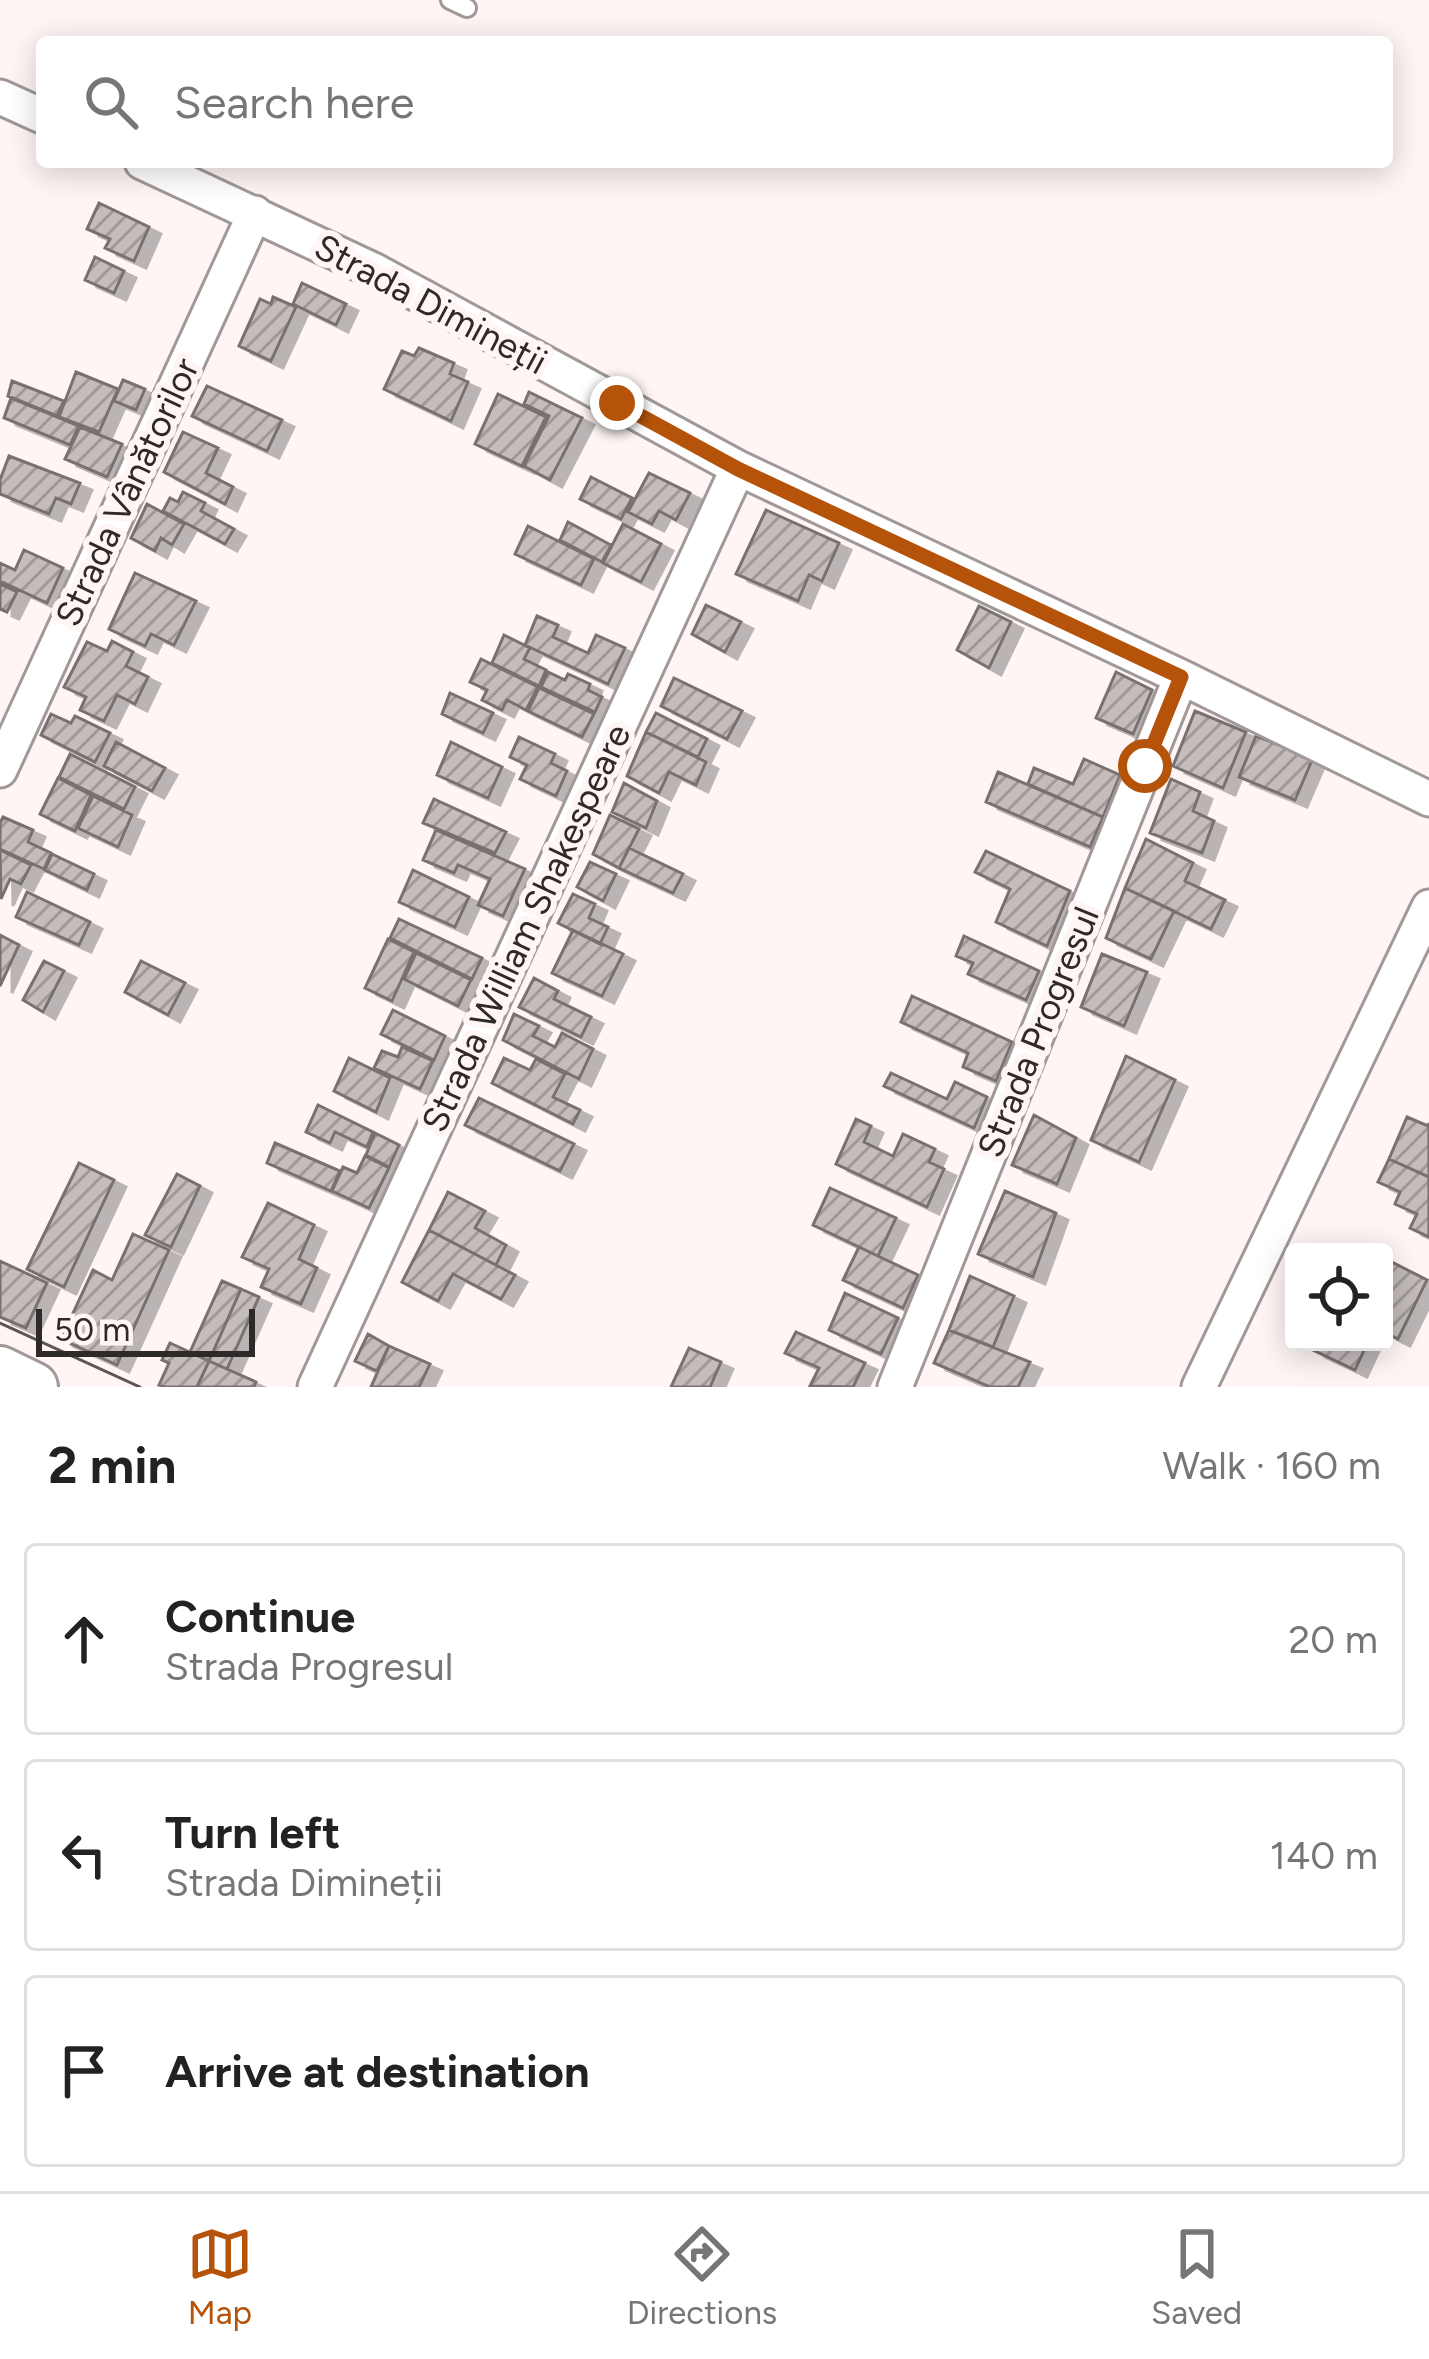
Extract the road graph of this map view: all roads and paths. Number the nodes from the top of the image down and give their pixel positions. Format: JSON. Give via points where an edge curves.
{"nodes":[{"id":1,"x":0,"y":97,"type":"edge"},
{"id":2,"x":36,"y":113,"type":"edge"},
{"id":3,"x":155,"y":168,"type":"edge"},
{"id":4,"x":255,"y":214,"type":"junction"},
{"id":5,"x":738,"y":469,"type":"junction"},
{"id":6,"x":1181,"y":677,"type":"junction"},
{"id":7,"x":0,"y":770,"type":"edge"},
{"id":8,"x":1429,"y":799,"type":"edge"},
{"id":9,"x":1429,"y":908,"type":"edge"},
{"id":10,"x":0,"y":1371,"type":"edge"},
{"id":11,"x":33,"y":1387,"type":"edge"},
{"id":12,"x":315,"y":1387,"type":"edge"},
{"id":13,"x":895,"y":1387,"type":"edge"},
{"id":14,"x":1199,"y":1387,"type":"edge"}],
"edges":[{"from":1,"to":2,"type":"street"},
{"from":3,"to":4,"type":"street","name":"Strada Dimineții"},
{"from":4,"to":5,"type":"street","name":"Strada Dimineții"},
{"from":4,"to":7,"type":"street","name":"Strada Vânătorilor"},
{"from":5,"to":6,"type":"street","name":"Strada Dimineții"},
{"from":5,"to":12,"type":"street","name":"Strada William Shakespeare"},
{"from":6,"to":8,"type":"street","name":"Strada Dimineții"},
{"from":6,"to":13,"type":"street","name":"Strada Progresul"},
{"from":9,"to":14,"type":"street"},
{"from":10,"to":11,"type":"street"}]}
